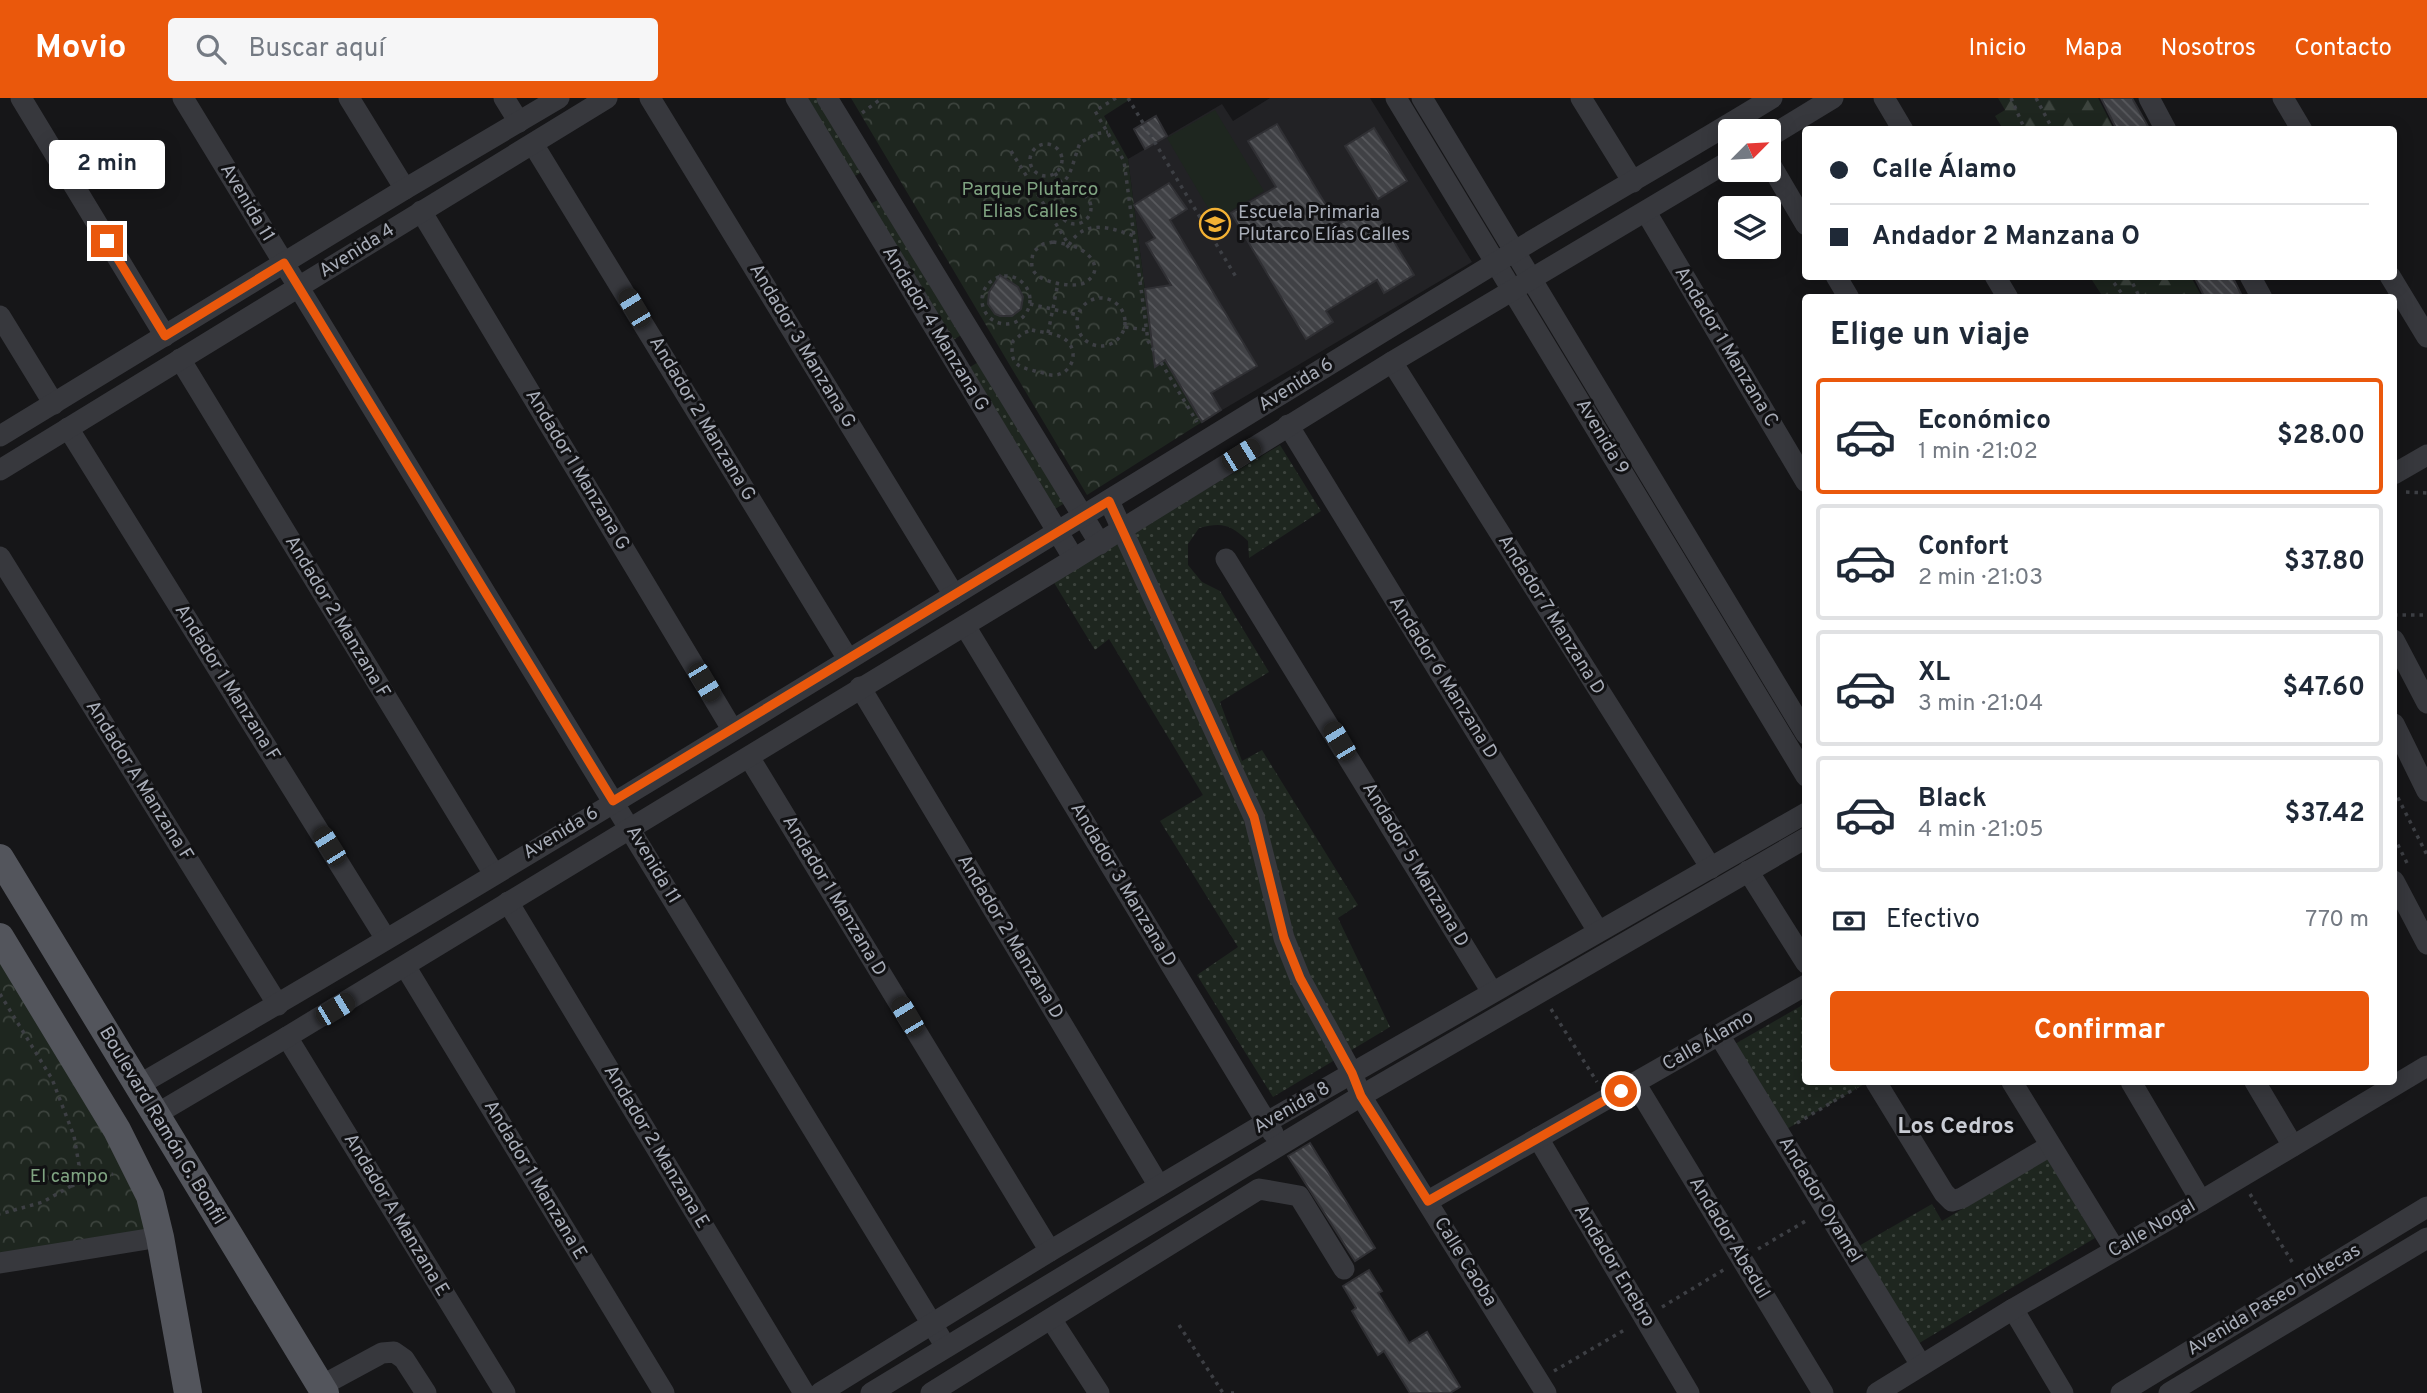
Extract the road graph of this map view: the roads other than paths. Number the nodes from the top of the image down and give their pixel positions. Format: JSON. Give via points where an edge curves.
{"nodes":[{"id":1,"x":20,"y":98,"type":"edge"},
{"id":2,"x":183,"y":98,"type":"edge"},
{"id":3,"x":349,"y":98,"type":"edge"},
{"id":4,"x":504,"y":98,"type":"edge"},
{"id":5,"x":559,"y":98,"type":"edge"},
{"id":6,"x":607,"y":98,"type":"edge"},
{"id":7,"x":650,"y":98,"type":"edge"},
{"id":8,"x":796,"y":98,"type":"edge"},
{"id":9,"x":827,"y":98,"type":"edge"},
{"id":10,"x":1396,"y":98,"type":"edge"},
{"id":11,"x":1422,"y":98,"type":"edge"},
{"id":12,"x":1581,"y":98,"type":"edge"},
{"id":13,"x":1772,"y":98,"type":"edge"},
{"id":14,"x":1833,"y":98,"type":"edge"},
{"id":15,"x":1884,"y":98,"type":"edge"},
{"id":16,"x":2149,"y":98,"type":"edge"},
{"id":17,"x":2283,"y":98,"type":"edge"},
{"id":18,"x":1739,"y":106,"type":"edge"},
{"id":19,"x":519,"y":122,"type":"junction"},
{"id":20,"x":1901,"y":126,"type":"edge"},
{"id":21,"x":2164,"y":126,"type":"edge"},
{"id":22,"x":2300,"y":126,"type":"edge"},
{"id":23,"x":1782,"y":128,"type":"edge"},
{"id":24,"x":533,"y":144,"type":"junction"},
{"id":25,"x":1718,"y":168,"type":"edge"},
{"id":26,"x":1633,"y":182,"type":"junction"},
{"id":27,"x":1781,"y":182,"type":"edge"},
{"id":28,"x":879,"y":183,"type":"junction"},
{"id":29,"x":405,"y":189,"type":"junction"},
{"id":30,"x":856,"y":197,"type":"junction"},
{"id":31,"x":421,"y":211,"type":"junction"},
{"id":32,"x":1646,"y":212,"type":"junction"},
{"id":33,"x":1802,"y":218,"type":"edge"},
{"id":34,"x":326,"y":239,"type":"junction"},
{"id":35,"x":1515,"y":251,"type":"junction"},
{"id":36,"x":341,"y":262,"type":"junction"},
{"id":37,"x":1496,"y":262,"type":"junction"},
{"id":38,"x":284,"y":263,"type":"junction"},
{"id":39,"x":1531,"y":278,"type":"junction"},
{"id":40,"x":2392,"y":280,"type":"edge"},
{"id":41,"x":247,"y":285,"type":"junction"},
{"id":42,"x":298,"y":287,"type":"junction"},
{"id":43,"x":1513,"y":289,"type":"junction"},
{"id":44,"x":262,"y":309,"type":"junction"},
{"id":45,"x":0,"y":316,"type":"edge"},
{"id":46,"x":165,"y":336,"type":"junction"},
{"id":47,"x":2427,"y":337,"type":"edge"},
{"id":48,"x":980,"y":348,"type":"junction"},
{"id":49,"x":180,"y":359,"type":"junction"},
{"id":50,"x":956,"y":362,"type":"junction"},
{"id":51,"x":1392,"y":362,"type":"junction"},
{"id":52,"x":54,"y":404,"type":"junction"},
{"id":53,"x":1288,"y":425,"type":"junction"},
{"id":54,"x":68,"y":428,"type":"junction"},
{"id":55,"x":0,"y":436,"type":"edge"},
{"id":56,"x":2427,"y":455,"type":"edge"},
{"id":57,"x":0,"y":470,"type":"edge"},
{"id":58,"x":1802,"y":475,"type":"edge"},
{"id":59,"x":2400,"y":483,"type":"edge"},
{"id":60,"x":1109,"y":501,"type":"junction"},
{"id":61,"x":1083,"y":516,"type":"junction"},
{"id":62,"x":1123,"y":530,"type":"junction"},
{"id":63,"x":1058,"y":532,"type":"junction"},
{"id":64,"x":1100,"y":544,"type":"junction"},
{"id":65,"x":0,"y":557,"type":"edge"},
{"id":66,"x":1074,"y":559,"type":"junction"},
{"id":67,"x":1226,"y":559,"type":"dead end"},
{"id":68,"x":954,"y":595,"type":"junction"},
{"id":69,"x":965,"y":626,"type":"junction"},
{"id":70,"x":2397,"y":646,"type":"edge"},
{"id":71,"x":848,"y":659,"type":"junction"},
{"id":72,"x":860,"y":687,"type":"junction"},
{"id":73,"x":2427,"y":703,"type":"edge"},
{"id":74,"x":1802,"y":727,"type":"edge"},
{"id":75,"x":732,"y":729,"type":"junction"},
{"id":76,"x":2397,"y":730,"type":"edge"},
{"id":77,"x":749,"y":757,"type":"junction"},
{"id":78,"x":1802,"y":769,"type":"edge"},
{"id":79,"x":2427,"y":791,"type":"edge"},
{"id":80,"x":613,"y":801,"type":"junction"},
{"id":81,"x":1802,"y":815,"type":"edge"},
{"id":82,"x":630,"y":829,"type":"junction"},
{"id":83,"x":1802,"y":840,"type":"edge"},
{"id":84,"x":0,"y":858,"type":"edge"},
{"id":85,"x":1711,"y":868,"type":"junction"},
{"id":86,"x":1748,"y":871,"type":"junction"},
{"id":87,"x":494,"y":874,"type":"junction"},
{"id":88,"x":2397,"y":887,"type":"edge"},
{"id":89,"x":508,"y":902,"type":"junction"},
{"id":90,"x":1598,"y":930,"type":"junction"},
{"id":91,"x":0,"y":937,"type":"edge"},
{"id":92,"x":386,"y":939,"type":"junction"},
{"id":93,"x":2427,"y":944,"type":"edge"},
{"id":94,"x":1802,"y":957,"type":"edge"},
{"id":95,"x":405,"y":966,"type":"junction"},
{"id":96,"x":1802,"y":987,"type":"edge"},
{"id":97,"x":1492,"y":992,"type":"junction"},
{"id":98,"x":278,"y":1005,"type":"junction"},
{"id":99,"x":1718,"y":1035,"type":"junction"},
{"id":100,"x":288,"y":1037,"type":"junction"},
{"id":101,"x":2427,"y":1066,"type":"edge"},
{"id":102,"x":1352,"y":1073,"type":"junction"},
{"id":103,"x":2397,"y":1079,"type":"edge"},
{"id":104,"x":1635,"y":1083,"type":"junction"},
{"id":105,"x":1866,"y":1085,"type":"edge"},
{"id":106,"x":2014,"y":1085,"type":"edge"},
{"id":107,"x":2134,"y":1085,"type":"edge"},
{"id":108,"x":2257,"y":1085,"type":"edge"},
{"id":109,"x":137,"y":1086,"type":"junction"},
{"id":110,"x":2379,"y":1087,"type":"edge"},
{"id":111,"x":1361,"y":1096,"type":"junction"},
{"id":112,"x":155,"y":1115,"type":"junction"},
{"id":113,"x":1266,"y":1122,"type":"junction"},
{"id":114,"x":1538,"y":1138,"type":"junction"},
{"id":115,"x":1280,"y":1145,"type":"junction"},
{"id":116,"x":2050,"y":1146,"type":"junction"},
{"id":117,"x":2293,"y":1146,"type":"junction"},
{"id":118,"x":1159,"y":1186,"type":"junction"},
{"id":119,"x":1428,"y":1201,"type":"junction"},
{"id":120,"x":2201,"y":1201,"type":"junction"},
{"id":121,"x":2427,"y":1207,"type":"edge"},
{"id":122,"x":160,"y":1237,"type":"junction"},
{"id":123,"x":2427,"y":1238,"type":"edge"},
{"id":124,"x":2115,"y":1250,"type":"junction"},
{"id":125,"x":1050,"y":1251,"type":"junction"},
{"id":126,"x":0,"y":1263,"type":"edge"},
{"id":127,"x":1344,"y":1269,"type":"dead end"},
{"id":128,"x":2013,"y":1309,"type":"junction"},
{"id":129,"x":1051,"y":1319,"type":"junction"},
{"id":130,"x":933,"y":1325,"type":"junction"},
{"id":131,"x":946,"y":1347,"type":"junction"},
{"id":132,"x":1921,"y":1365,"type":"junction"},
{"id":133,"x":1542,"y":1387,"type":"edge"},
{"id":134,"x":323,"y":1390,"type":"edge"},
{"id":135,"x":188,"y":1393,"type":"edge"},
{"id":136,"x":426,"y":1393,"type":"edge"},
{"id":137,"x":505,"y":1393,"type":"edge"},
{"id":138,"x":664,"y":1393,"type":"edge"},
{"id":139,"x":803,"y":1393,"type":"edge"},
{"id":140,"x":820,"y":1393,"type":"edge"},
{"id":141,"x":871,"y":1393,"type":"edge"},
{"id":142,"x":931,"y":1393,"type":"edge"},
{"id":143,"x":1099,"y":1393,"type":"edge"},
{"id":144,"x":1689,"y":1393,"type":"edge"},
{"id":145,"x":1823,"y":1393,"type":"edge"},
{"id":146,"x":1877,"y":1393,"type":"edge"},
{"id":147,"x":2063,"y":1393,"type":"edge"},
{"id":148,"x":2121,"y":1393,"type":"edge"},
{"id":149,"x":2169,"y":1393,"type":"edge"}],
"edges":[{"from":1,"to":46,"type":"street"},
{"from":2,"to":38,"type":"street","name":"Avenida 11"},
{"from":3,"to":29,"type":"street"},
{"from":4,"to":19,"type":"street"},
{"from":5,"to":19,"type":"street","name":"Avenida 4"},
{"from":6,"to":24,"type":"street","name":"Avenida 4"},
{"from":7,"to":68,"type":"street","name":"Andador 3 Manzana G"},
{"from":8,"to":30,"type":"street","name":"Andador 4 Manzana G"},
{"from":9,"to":28,"type":"street","name":"Andador 4 Manzana G"},
{"from":10,"to":37,"type":"street","name":"Avenida 9"},
{"from":11,"to":35,"type":"street","name":"Avenida 9"},
{"from":12,"to":26,"type":"street"},
{"from":13,"to":18,"type":"street","name":"Avenida 6"},
{"from":14,"to":23,"type":"street"},
{"from":15,"to":20,"type":"street"},
{"from":16,"to":21,"type":"street"},
{"from":17,"to":22,"type":"street"},
{"from":18,"to":26,"type":"street","name":"Avenida 6"},
{"from":19,"to":29,"type":"street","name":"Avenida 4"},
{"from":24,"to":31,"type":"street","name":"Avenida 4"},
{"from":24,"to":71,"type":"street","name":"Andador 2 Manzana G"},
{"from":25,"to":32,"type":"street","name":"Avenida 6"},
{"from":26,"to":35,"type":"street","name":"Avenida 6"},
{"from":27,"to":33,"type":"street"},
{"from":28,"to":30,"type":"street"},
{"from":28,"to":48,"type":"street","name":"Andador 4 Manzana G"},
{"from":29,"to":34,"type":"street","name":"Avenida 4"},
{"from":30,"to":50,"type":"street","name":"Andador 4 Manzana G"},
{"from":31,"to":36,"type":"street","name":"Avenida 4"},
{"from":31,"to":75,"type":"street","name":"Andador 1 Manzana G"},
{"from":32,"to":39,"type":"street","name":"Avenida 6"},
{"from":32,"to":58,"type":"street","name":"Andador 1 Manzana C"},
{"from":34,"to":36,"type":"street"},
{"from":34,"to":38,"type":"street","name":"Avenida 4"},
{"from":35,"to":37,"type":"street","name":"Avenida 6"},
{"from":35,"to":39,"type":"street","name":"Avenida 9"},
{"from":36,"to":42,"type":"street","name":"Avenida 4"},
{"from":37,"to":43,"type":"street","name":"Avenida 9"},
{"from":37,"to":60,"type":"street","name":"Avenida 6"},
{"from":38,"to":41,"type":"street","name":"Avenida 4"},
{"from":38,"to":42,"type":"street","name":"Avenida 11"},
{"from":39,"to":43,"type":"street","name":"Avenida 6"},
{"from":39,"to":74,"type":"street","name":"Avenida 9"},
{"from":40,"to":47,"type":"street"},
{"from":41,"to":44,"type":"street"},
{"from":41,"to":46,"type":"street","name":"Avenida 4"},
{"from":42,"to":44,"type":"street","name":"Avenida 4"},
{"from":42,"to":80,"type":"street","name":"Avenida 11"},
{"from":43,"to":51,"type":"street","name":"Avenida 6"},
{"from":43,"to":78,"type":"street","name":"Avenida 9"},
{"from":44,"to":49,"type":"street","name":"Avenida 4"},
{"from":45,"to":52,"type":"street"},
{"from":46,"to":52,"type":"street","name":"Avenida 4"},
{"from":48,"to":50,"type":"street"},
{"from":48,"to":61,"type":"street","name":"Andador 4 Manzana G"},
{"from":49,"to":54,"type":"street","name":"Avenida 4"},
{"from":49,"to":87,"type":"street","name":"Andador 2 Manzana F"},
{"from":50,"to":63,"type":"street","name":"Andador 4 Manzana G"},
{"from":51,"to":53,"type":"street","name":"Avenida 6"},
{"from":51,"to":85,"type":"street","name":"Andador 7 Manzana D"},
{"from":52,"to":55,"type":"street","name":"Avenida 4"},
{"from":53,"to":62,"type":"street","name":"Avenida 6"},
{"from":53,"to":90,"type":"street","name":"Andador 6 Manzana D"},
{"from":54,"to":57,"type":"street","name":"Avenida 4"},
{"from":54,"to":92,"type":"street","name":"Andador 1 Manzana F"},
{"from":56,"to":59,"type":"street"},
{"from":60,"to":61,"type":"street","name":"Avenida 6"},
{"from":60,"to":62,"type":"street","name":"Calle Caoba"},
{"from":61,"to":63,"type":"street","name":"Avenida 6"},
{"from":61,"to":64,"type":"street","name":"Andador 4 Manzana G"},
{"from":62,"to":64,"type":"street","name":"Avenida 6"},
{"from":62,"to":102,"type":"street","name":"Calle Caoba","via":[[1254,817],[1284,938],[1300,978]]},
{"from":63,"to":66,"type":"street","name":"Andador 4 Manzana G"},
{"from":63,"to":68,"type":"street","name":"Avenida 6"},
{"from":64,"to":66,"type":"street","name":"Avenida 6"},
{"from":65,"to":98,"type":"street","name":"Andador A Manzana F"},
{"from":66,"to":69,"type":"street","name":"Avenida 6"},
{"from":67,"to":97,"type":"street","name":"Andador 5 Manzana D"},
{"from":68,"to":71,"type":"street","name":"Avenida 6"},
{"from":69,"to":72,"type":"street","name":"Avenida 6"},
{"from":69,"to":113,"type":"street","name":"Andador 3 Manzana D"},
{"from":70,"to":73,"type":"street"},
{"from":71,"to":75,"type":"street","name":"Avenida 6"},
{"from":72,"to":77,"type":"street","name":"Avenida 6"},
{"from":72,"to":118,"type":"street","name":"Andador 2 Manzana D"},
{"from":75,"to":80,"type":"street","name":"Avenida 6"},
{"from":76,"to":79,"type":"street"},
{"from":77,"to":82,"type":"street","name":"Avenida 6"},
{"from":77,"to":125,"type":"street","name":"Andador 1 Manzana D"},
{"from":80,"to":82,"type":"street","name":"Avenida 11"},
{"from":80,"to":87,"type":"street","name":"Avenida 6"},
{"from":81,"to":85,"type":"street","name":"Avenida 8"},
{"from":82,"to":89,"type":"street","name":"Avenida 6"},
{"from":82,"to":130,"type":"street","name":"Avenida 11"},
{"from":83,"to":86,"type":"street","name":"Avenida 8"},
{"from":84,"to":109,"type":"main road","name":"Boulevard Ramón G. Bonfil"},
{"from":85,"to":90,"type":"street","name":"Avenida 8"},
{"from":86,"to":94,"type":"street"},
{"from":86,"to":111,"type":"street","name":"Avenida 8"},
{"from":87,"to":92,"type":"street","name":"Avenida 6"},
{"from":88,"to":93,"type":"street"},
{"from":89,"to":95,"type":"street","name":"Avenida 6"},
{"from":89,"to":139,"type":"street","name":"Andador 2 Manzana E"},
{"from":90,"to":97,"type":"street","name":"Avenida 8"},
{"from":91,"to":122,"type":"main road","via":[[137,1166]]},
{"from":92,"to":98,"type":"street","name":"Avenida 6"},
{"from":95,"to":100,"type":"street","name":"Avenida 6"},
{"from":95,"to":138,"type":"street","name":"Andador 1 Manzana E"},
{"from":96,"to":99,"type":"street","name":"Calle Álamo"},
{"from":97,"to":102,"type":"street","name":"Avenida 8"},
{"from":98,"to":109,"type":"street","name":"Avenida 6"},
{"from":99,"to":104,"type":"street","name":"Calle Álamo"},
{"from":99,"to":132,"type":"street","name":"Andador Oyamel"},
{"from":100,"to":112,"type":"street","name":"Avenida 6"},
{"from":100,"to":137,"type":"street","name":"Andador A Manzana E"},
{"from":101,"to":103,"type":"street","name":"Calle Nogal"},
{"from":102,"to":111,"type":"street","name":"Calle Caoba"},
{"from":102,"to":113,"type":"street","name":"Avenida 8"},
{"from":104,"to":114,"type":"street","name":"Calle Álamo"},
{"from":104,"to":145,"type":"street","name":"Andador Abedul"},
{"from":105,"to":116,"type":"street","via":[[1952,1201]]},
{"from":106,"to":116,"type":"street"},
{"from":107,"to":120,"type":"street"},
{"from":108,"to":117,"type":"street"},
{"from":109,"to":112,"type":"main road","name":"Boulevard Ramón G. Bonfil"},
{"from":110,"to":117,"type":"street","name":"Calle Nogal"},
{"from":111,"to":115,"type":"street","name":"Avenida 8"},
{"from":111,"to":119,"type":"street","name":"Calle Caoba"},
{"from":112,"to":134,"type":"main road","name":"Boulevard Ramón G. Bonfil"},
{"from":113,"to":115,"type":"street","name":"Andador 3 Manzana D"},
{"from":113,"to":118,"type":"street","name":"Avenida 8"},
{"from":114,"to":119,"type":"street","name":"Calle Álamo"},
{"from":114,"to":144,"type":"street","name":"Andador Enebro"},
{"from":115,"to":131,"type":"street","name":"Avenida 8"},
{"from":116,"to":124,"type":"street"},
{"from":117,"to":120,"type":"street","name":"Calle Nogal"},
{"from":118,"to":125,"type":"street","name":"Avenida 8"},
{"from":119,"to":133,"type":"street","name":"Calle Caoba"},
{"from":120,"to":124,"type":"street","name":"Calle Nogal"},
{"from":121,"to":148,"type":"street","name":"Avenida Paseo Toltecas"},
{"from":122,"to":126,"type":"street"},
{"from":122,"to":135,"type":"main road"},
{"from":123,"to":149,"type":"street","name":"Avenida Paseo Toltecas"},
{"from":124,"to":128,"type":"street","name":"Calle Nogal"},
{"from":125,"to":130,"type":"street","name":"Avenida 8"},
{"from":127,"to":129,"type":"street","via":[[1299,1196],[1259,1189]]},
{"from":128,"to":132,"type":"street","name":"Calle Nogal"},
{"from":128,"to":147,"type":"street"},
{"from":129,"to":142,"type":"street"},
{"from":129,"to":143,"type":"street"},
{"from":130,"to":131,"type":"street","name":"Avenida 11"},
{"from":130,"to":140,"type":"street","name":"Avenida 8"},
{"from":131,"to":141,"type":"street","name":"Avenida 8"},
{"from":132,"to":146,"type":"street","name":"Calle Nogal"},
{"from":134,"to":136,"type":"street","via":[[382,1353],[394,1352],[404,1359]]}]}
